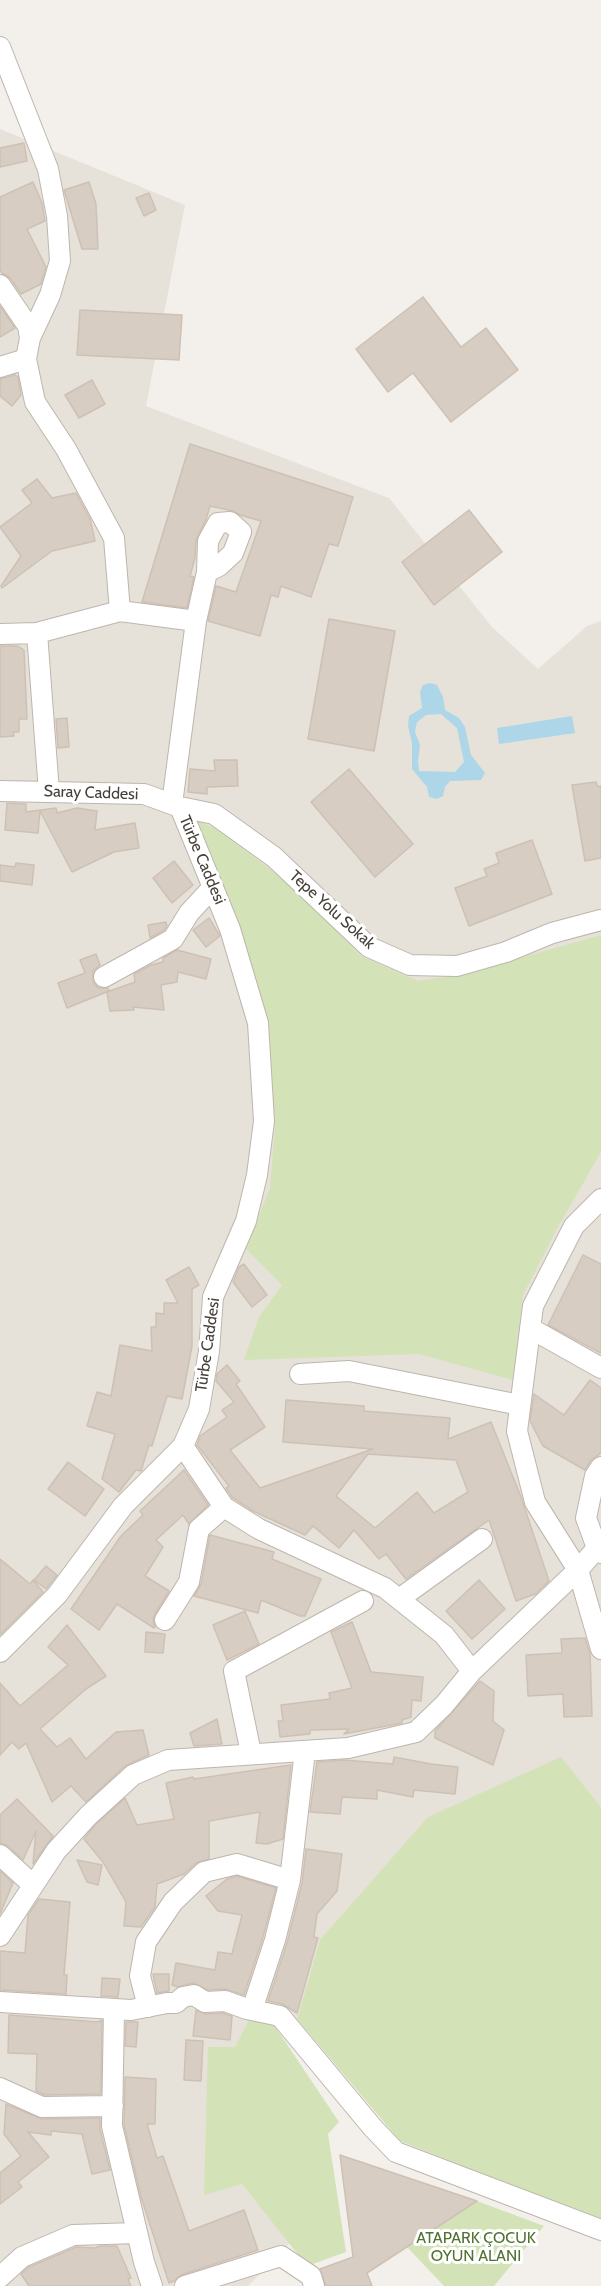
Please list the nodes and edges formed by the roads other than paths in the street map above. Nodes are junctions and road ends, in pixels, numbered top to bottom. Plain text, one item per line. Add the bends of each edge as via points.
1 (0, 47) edge
2 (0, 285) edge
3 (30, 338) junction
4 (26, 359) junction
5 (0, 367) edge
6 (207, 572) dead end
7 (120, 611) junction
8 (196, 621) junction
9 (37, 633) junction
10 (0, 634) edge
11 (0, 791) edge
12 (49, 792) junction
13 (176, 806) junction
14 (213, 887) junction
15 (601, 921) edge
16 (104, 978) dead end
17 (601, 1199) edge
18 (530, 1328) junction
19 (601, 1368) edge
20 (300, 1374) dead end
21 (520, 1405) junction
22 (183, 1446) junction
23 (601, 1467) edge
24 (224, 1507) junction
25 (482, 1539) dead end
26 (599, 1550) edge
27 (578, 1570) junction
28 (399, 1599) junction
29 (363, 1601) dead end
30 (165, 1620) dead end
31 (601, 1649) edge
32 (0, 1652) edge
33 (472, 1671) junction
34 (305, 1751) junction
35 (251, 1753) junction
36 (0, 1855) edge
37 (290, 1880) junction
38 (33, 1885) junction
39 (0, 1936) edge
40 (0, 2002) edge
41 (148, 2007) junction
42 (114, 2009) junction
43 (252, 2010) junction
44 (0, 2088) edge
45 (113, 2106) junction
46 (601, 2230) edge
47 (137, 2233) junction
48 (0, 2277) edge
49 (152, 2286) edge
50 (185, 2286) edge
51 (314, 2286) edge

1 - 3 street via 48,169 57,216 60,261 50,295
2 - 3 street via 28,326
3 - 4 street
4 - 5 street
4 - 7 street via 35,402 66,449 114,538
6 - 8 street
7 - 8 street
7 - 9 street
8 - 13 street
9 - 10 street
9 - 12 street
11 - 12 street, Saray Caddesi
12 - 13 street, Saray Caddesi via 144,794
13 - 14 street, Türbe Caddesi
13 - 15 street, Tepe Yolu Sokak via 214,814 274,857 369,947 410,965 457,966 552,933
14 - 16 street via 172,939
14 - 22 street, Türbe Caddesi via 258,1023 264,1122 258,1175 246,1221 213,1297 200,1409
17 - 18 street via 574,1226 533,1306
18 - 19 street
18 - 21 street
20 - 21 street via 348,1371
21 - 27 street via 517,1431 535,1502
22 - 24 street
22 - 32 street, Türbe Caddesi via 123,1506 57,1594
23 - 26 street via 595,1476 586,1518
24 - 28 street via 259,1529 385,1588
24 - 30 street via 199,1529 189,1582
25 - 28 street
26 - 27 street
27 - 31 street
27 - 33 street
28 - 33 street via 444,1635
29 - 35 street via 234,1671
33 - 34 street via 416,1732 348,1748
34 - 35 street
34 - 37 street
35 - 38 street via 168,1760 133,1775 56,1851
36 - 38 street
37 - 41 street via 237,1864 204,1872 173,1902 146,1942 140,1976
37 - 43 street
38 - 39 street
40 - 42 street
41 - 42 street
41 - 43 street via 176,2003 194,1995 204,2002 225,2001
42 - 45 street
43 - 46 street via 280,2016 396,2152
44 - 45 street via 42,2107
45 - 47 street via 112,2126
47 - 48 street via 73,2235 22,2257
47 - 49 street
50 - 51 street via 281,2256 311,2276

